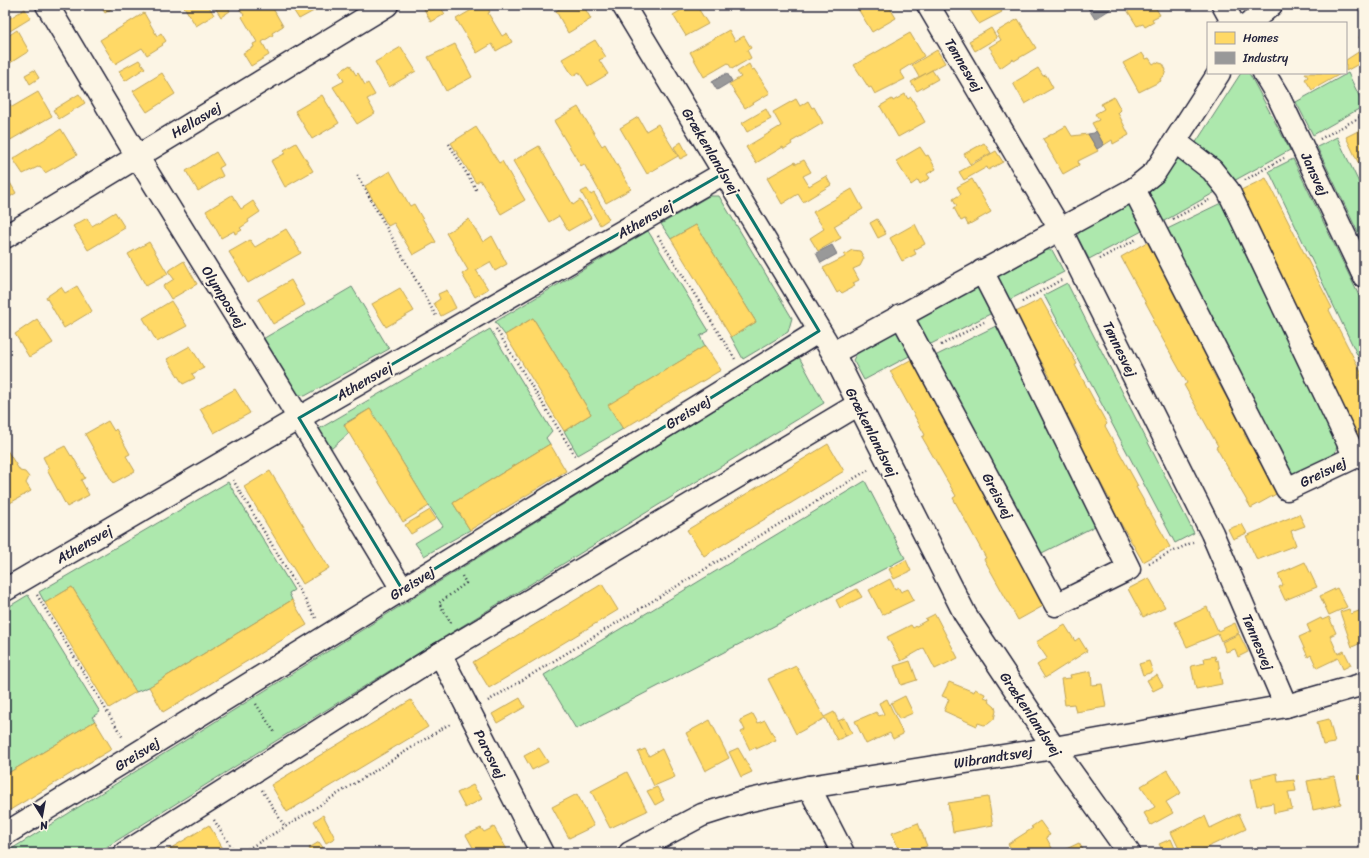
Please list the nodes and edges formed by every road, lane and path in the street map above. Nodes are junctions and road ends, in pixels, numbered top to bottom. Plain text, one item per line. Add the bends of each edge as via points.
1 (47, 5) edge
2 (387, 5) edge
3 (623, 5) edge
4 (928, 5) edge
5 (1223, 5) edge
6 (1271, 5) edge
7 (1232, 22) edge
8 (1251, 22) edge
9 (1217, 74) edge
10 (1265, 74) edge
11 (1176, 142) junction
12 (449, 144) dead end
13 (137, 156) junction
14 (724, 173) junction
15 (357, 175) dead end
16 (1134, 189) junction
17 (477, 191) dead end
18 (647, 218) junction
19 (1060, 229) junction
20 (5, 237) edge
21 (982, 271) junction
22 (1364, 276) edge
23 (486, 311) junction
24 (901, 315) junction
25 (819, 331) junction
26 (446, 334) junction
27 (833, 353) junction
28 (746, 376) junction
29 (858, 404) junction
30 (299, 418) junction
31 (886, 460) junction
32 (222, 463) junction
33 (586, 475) junction
34 (1212, 533) junction
35 (452, 558) junction
36 (1129, 569) junction
37 (26, 578) junction
38 (402, 589) junction
39 (5, 590) edge
40 (327, 636) junction
41 (462, 640) junction
42 (440, 654) junction
43 (1364, 684) edge
44 (245, 686) junction
45 (1286, 706) junction
46 (469, 712) junction
47 (1054, 748) junction
48 (285, 752) junction
49 (133, 756) junction
50 (251, 772) junction
51 (809, 787) junction
52 (204, 802) junction
53 (285, 827) junction
54 (5, 834) edge
55 (125, 853) edge
56 (235, 853) edge
57 (241, 853) edge
58 (542, 853) edge
59 (630, 853) edge
60 (843, 853) edge
61 (1129, 853) edge

1 - 13 street, Olymposvej
2 - 13 street, Hellasvej
3 - 14 street, Grækenlandsvej
4 - 19 street, Tønnesvej
5 - 7 street
6 - 8 street
9 - 11 street
10 - 22 street, Jansvej via 1279,98
11 - 16 street via 1155,172
11 - 16 street, Greisvej via 1212,170 1228,190 1355,457 1287,490
12 - 17 path
13 - 20 street, Hellasvej
13 - 30 street, Olymposvej
14 - 18 street, Athensvej
14 - 25 street, Grækenlandsvej
15 - 26 path
16 - 19 street
18 - 23 street, Athensvej
18 - 28 path
19 - 21 street
19 - 34 street, Tønnesvej
21 - 24 street
21 - 36 street
23 - 26 street, Athensvej
23 - 33 path
24 - 27 street
24 - 36 street, Greisvej via 1056,605
25 - 27 street, Grækenlandsvej
25 - 28 street, Greisvej
26 - 30 street, Athensvej
27 - 29 street, Grækenlandsvej
28 - 33 street, Greisvej
29 - 31 street, Grækenlandsvej
29 - 41 street
30 - 32 street, Athensvej
30 - 38 street, Olymposvej
31 - 46 path
31 - 47 street, Grækenlandsvej via 965,614
32 - 37 street, Athensvej
32 - 40 path
33 - 35 street, Greisvej
34 - 36 path via 1142,566
34 - 45 street, Tønnesvej
35 - 38 street, Greisvej
35 - 41 path via 466,584 439,603
37 - 39 street, Athensvej
37 - 49 path
38 - 40 street, Greisvej
40 - 44 street, Greisvej
41 - 42 street
42 - 46 street, Parosvej
42 - 48 street
43 - 45 street, Wibrandtsvej
44 - 48 path
44 - 49 street, Greisvej
45 - 47 street, Wibrandtsvej
46 - 53 path
46 - 58 street, Parosvej
47 - 51 street, Wibrandtsvej
47 - 61 street, Grækenlandsvej
48 - 50 street
49 - 54 street, Greisvej
50 - 52 street
50 - 53 path
51 - 59 street, Wibrandtsvej via 746,801 702,815
51 - 60 street
52 - 55 street
52 - 56 path
53 - 57 path

